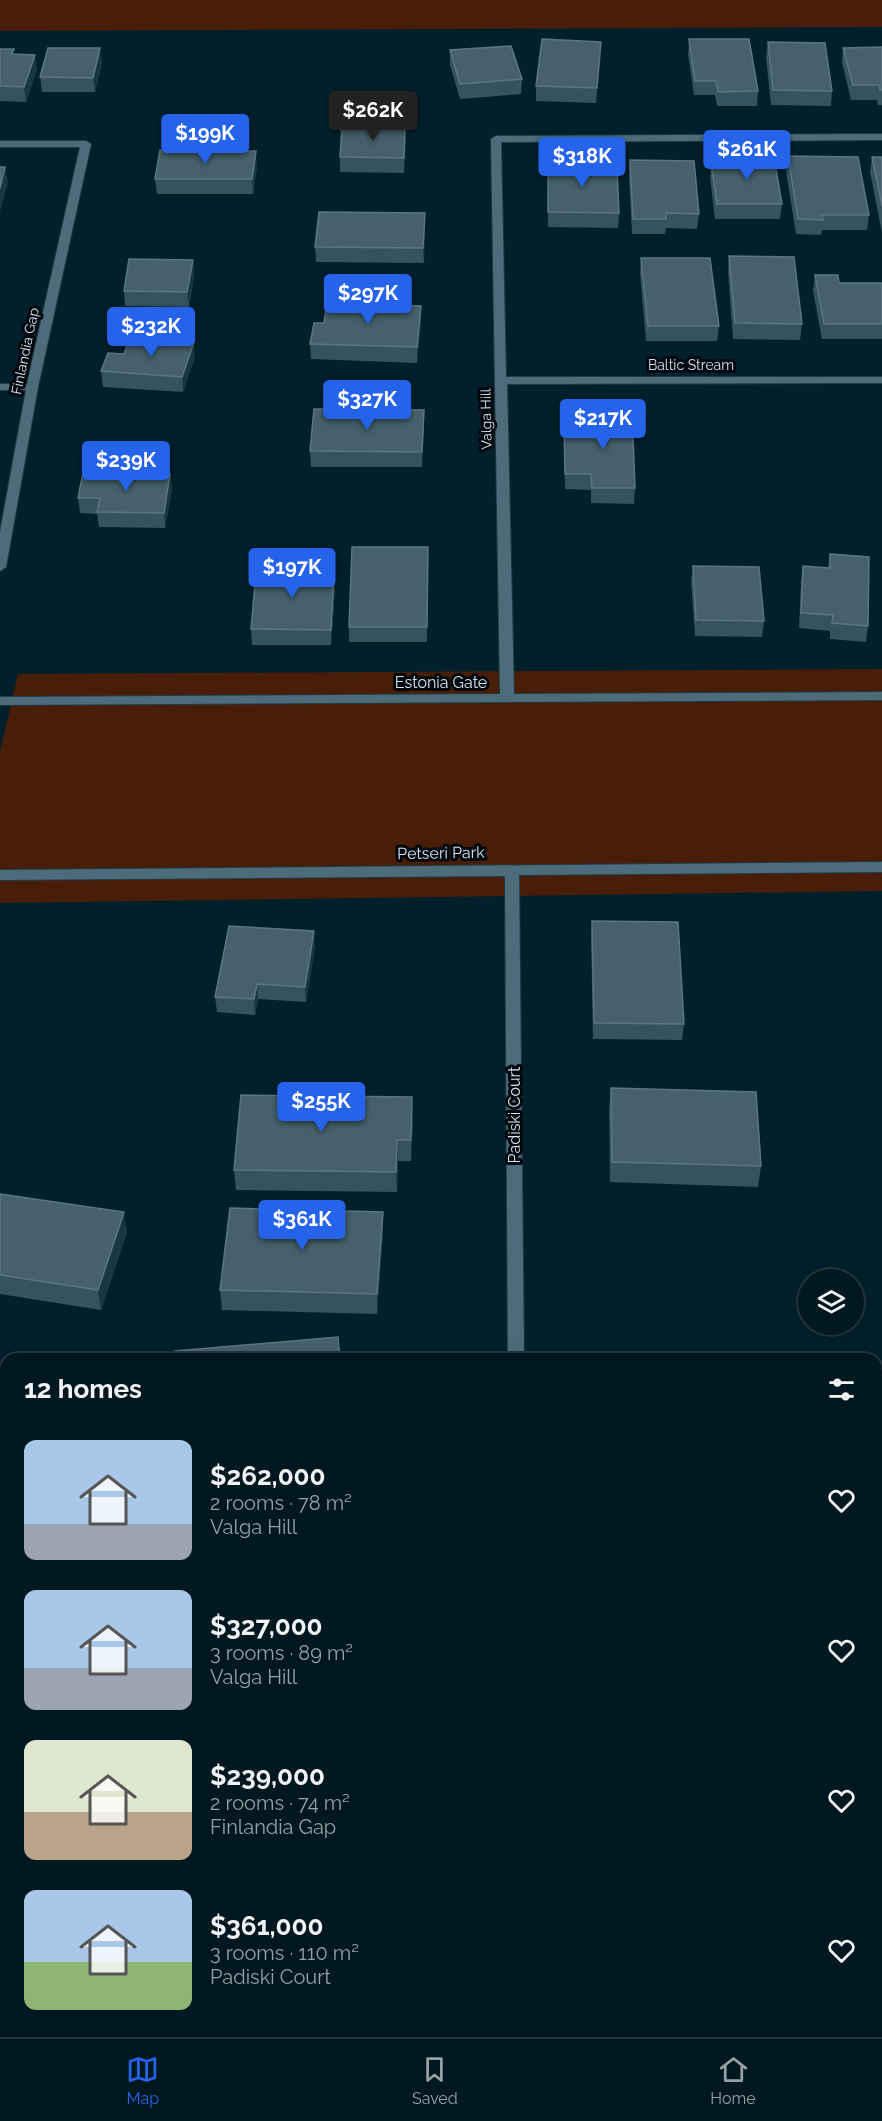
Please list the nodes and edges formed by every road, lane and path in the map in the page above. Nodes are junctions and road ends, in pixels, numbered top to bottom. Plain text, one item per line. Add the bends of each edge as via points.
1 (882, 137) edge
2 (0, 144) edge
3 (882, 380) edge
4 (500, 381) junction
5 (0, 387) edge
6 (32, 387) junction
7 (0, 567) edge
8 (882, 696) edge
9 (507, 698) junction
10 (0, 701) edge
11 (882, 867) edge
12 (512, 870) junction
13 (0, 875) edge
14 (516, 1353) edge

1 - 4 street, Valga Hill via 496,139
2 - 6 street, Finlandia Gap via 86,144
3 - 4 street, Baltic Stream
4 - 9 street, Valga Hill
5 - 6 street
6 - 7 street, Finlandia Gap
8 - 9 street, Estonia Gate
9 - 10 street, Estonia Gate
11 - 12 street, Petseri Park
12 - 13 street, Petseri Park
12 - 14 street, Padiski Court

